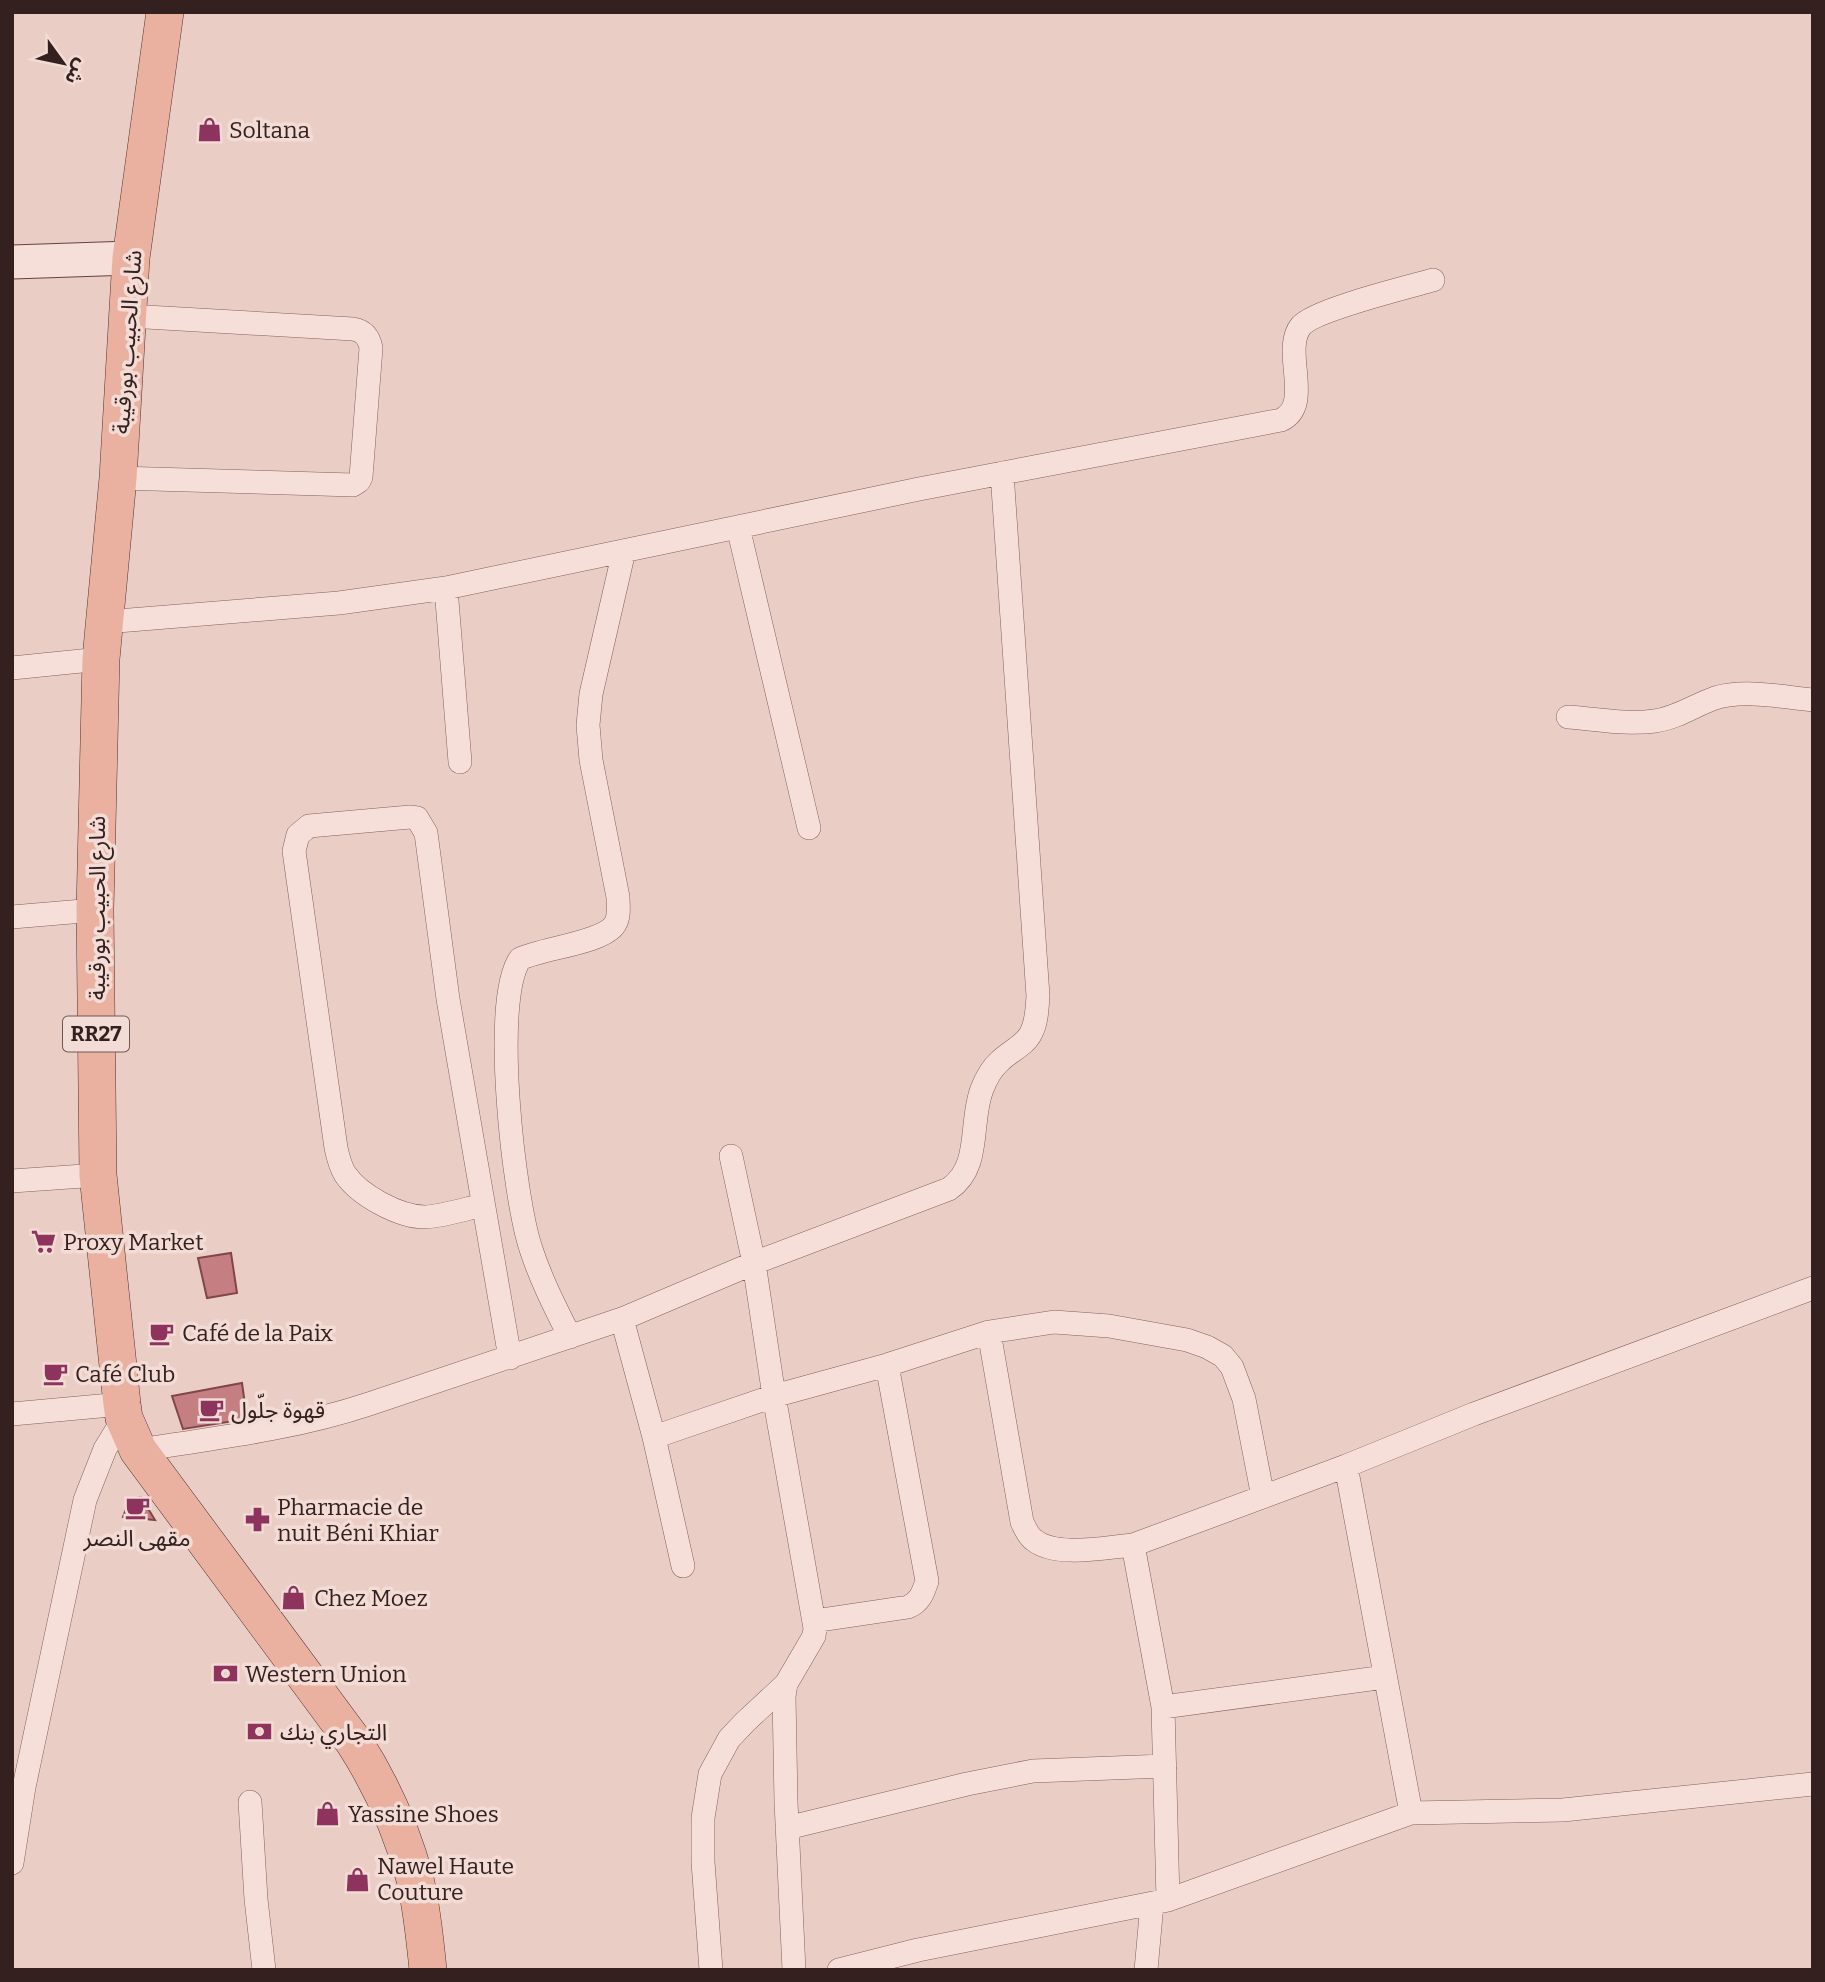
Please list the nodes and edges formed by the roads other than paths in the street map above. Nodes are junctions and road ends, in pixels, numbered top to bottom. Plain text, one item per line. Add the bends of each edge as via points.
1 (164, 12) edge
2 (131, 258) junction
3 (12, 262) edge
4 (1433, 280) dead end
5 (129, 316) junction
6 (1002, 473) junction
7 (118, 478) junction
8 (738, 527) junction
9 (624, 551) junction
10 (446, 588) junction
11 (104, 622) junction
12 (101, 659) junction
13 (12, 668) edge
14 (1813, 700) edge
15 (1568, 717) dead end
16 (460, 762) dead end
17 (809, 828) dead end
18 (95, 910) junction
19 (12, 917) edge
20 (731, 1156) dead end
21 (98, 1175) junction
22 (12, 1181) edge
23 (484, 1205) junction
24 (754, 1263) junction
25 (1813, 1288) edge
26 (622, 1319) junction
27 (989, 1332) junction
28 (570, 1337) junction
29 (510, 1357) junction
30 (887, 1365) junction
31 (774, 1396) junction
32 (12, 1414) edge
33 (128, 1424) junction
34 (654, 1437) junction
35 (1346, 1466) junction
36 (1263, 1497) junction
37 (1133, 1545) junction
38 (683, 1566) dead end
39 (814, 1621) junction
40 (1385, 1677) junction
41 (786, 1684) junction
42 (1163, 1707) junction
43 (1165, 1766) junction
44 (1813, 1784) edge
45 (18, 1788) edge
46 (250, 1802) dead end
47 (1410, 1813) junction
48 (787, 1828) junction
49 (12, 1863) edge
50 (1160, 1902) junction
51 (918, 1960) edge
52 (264, 1970) edge
53 (428, 1970) edge
54 (711, 1970) edge
55 (794, 1970) edge
56 (839, 1970) edge
57 (1146, 1970) edge

1 - 2 main road, شارع الحبيب بورقيبة / RR27
2 - 3 street
2 - 5 main road, شارع الحبيب بورقيبة / RR27
4 - 6 street via 1321,313 1302,324 1295,344 1295,402 1290,414 1280,420
5 - 7 main road, شارع الحبيب بورقيبة / RR27
5 - 7 street via 360,330 370,341 370,361 361,477 352,485
6 - 8 street
6 - 24 street via 1037,976 1033,1028 986,1080 977,1105 969,1165 958,1183
7 - 11 main road, شارع الحبيب بورقيبة / RR27
8 - 9 street
8 - 17 street
9 - 10 street
9 - 28 street via 588,725 618,917 602,934 520,959 508,993 506,1077 522,1212 531,1250
10 - 11 street via 339,603
10 - 16 street
11 - 12 main road, شارع الحبيب بورقيبة / RR27
12 - 13 street
12 - 18 main road, شارع الحبيب بورقيبة / RR27
14 - 15 street via 1726,696 1653,722
18 - 19 street
18 - 21 main road, شارع الحبيب بورقيبة / RR27
20 - 24 street
21 - 22 street
21 - 33 main road, شارع الحبيب بورقيبة / RR27
23 - 23 street via 422,825 410,817 309,826 298,835 293,851 334,1136 345,1174 368,1196 416,1216
23 - 29 street
24 - 26 street
24 - 31 street
25 - 35 street
26 - 28 street
26 - 34 street
27 - 30 street
27 - 36 street via 1054,1322 1110,1326 1187,1340 1223,1356 1244,1399
27 - 37 street via 1027,1532 1041,1544 1061,1549
28 - 29 street
29 - 33 street via 335,1416 274,1430
30 - 31 street
30 - 39 street via 927,1581 914,1605
31 - 34 street
31 - 39 street
32 - 33 street
33 - 45 street via 105,1448 85,1500
33 - 53 main road via 354,1742 384,1793 414,1878
34 - 38 street
35 - 36 street
35 - 40 street
36 - 37 street
37 - 42 street
39 - 41 street via 814,1636
40 - 42 street
40 - 47 street
41 - 48 street
41 - 54 street via 729,1739 710,1774 703,1862
42 - 43 street
43 - 48 street via 1033,1771
43 - 50 street
44 - 47 street via 1563,1810
45 - 49 street
46 - 52 street
47 - 50 street
48 - 55 street
50 - 51 street
50 - 57 street
51 - 56 street

